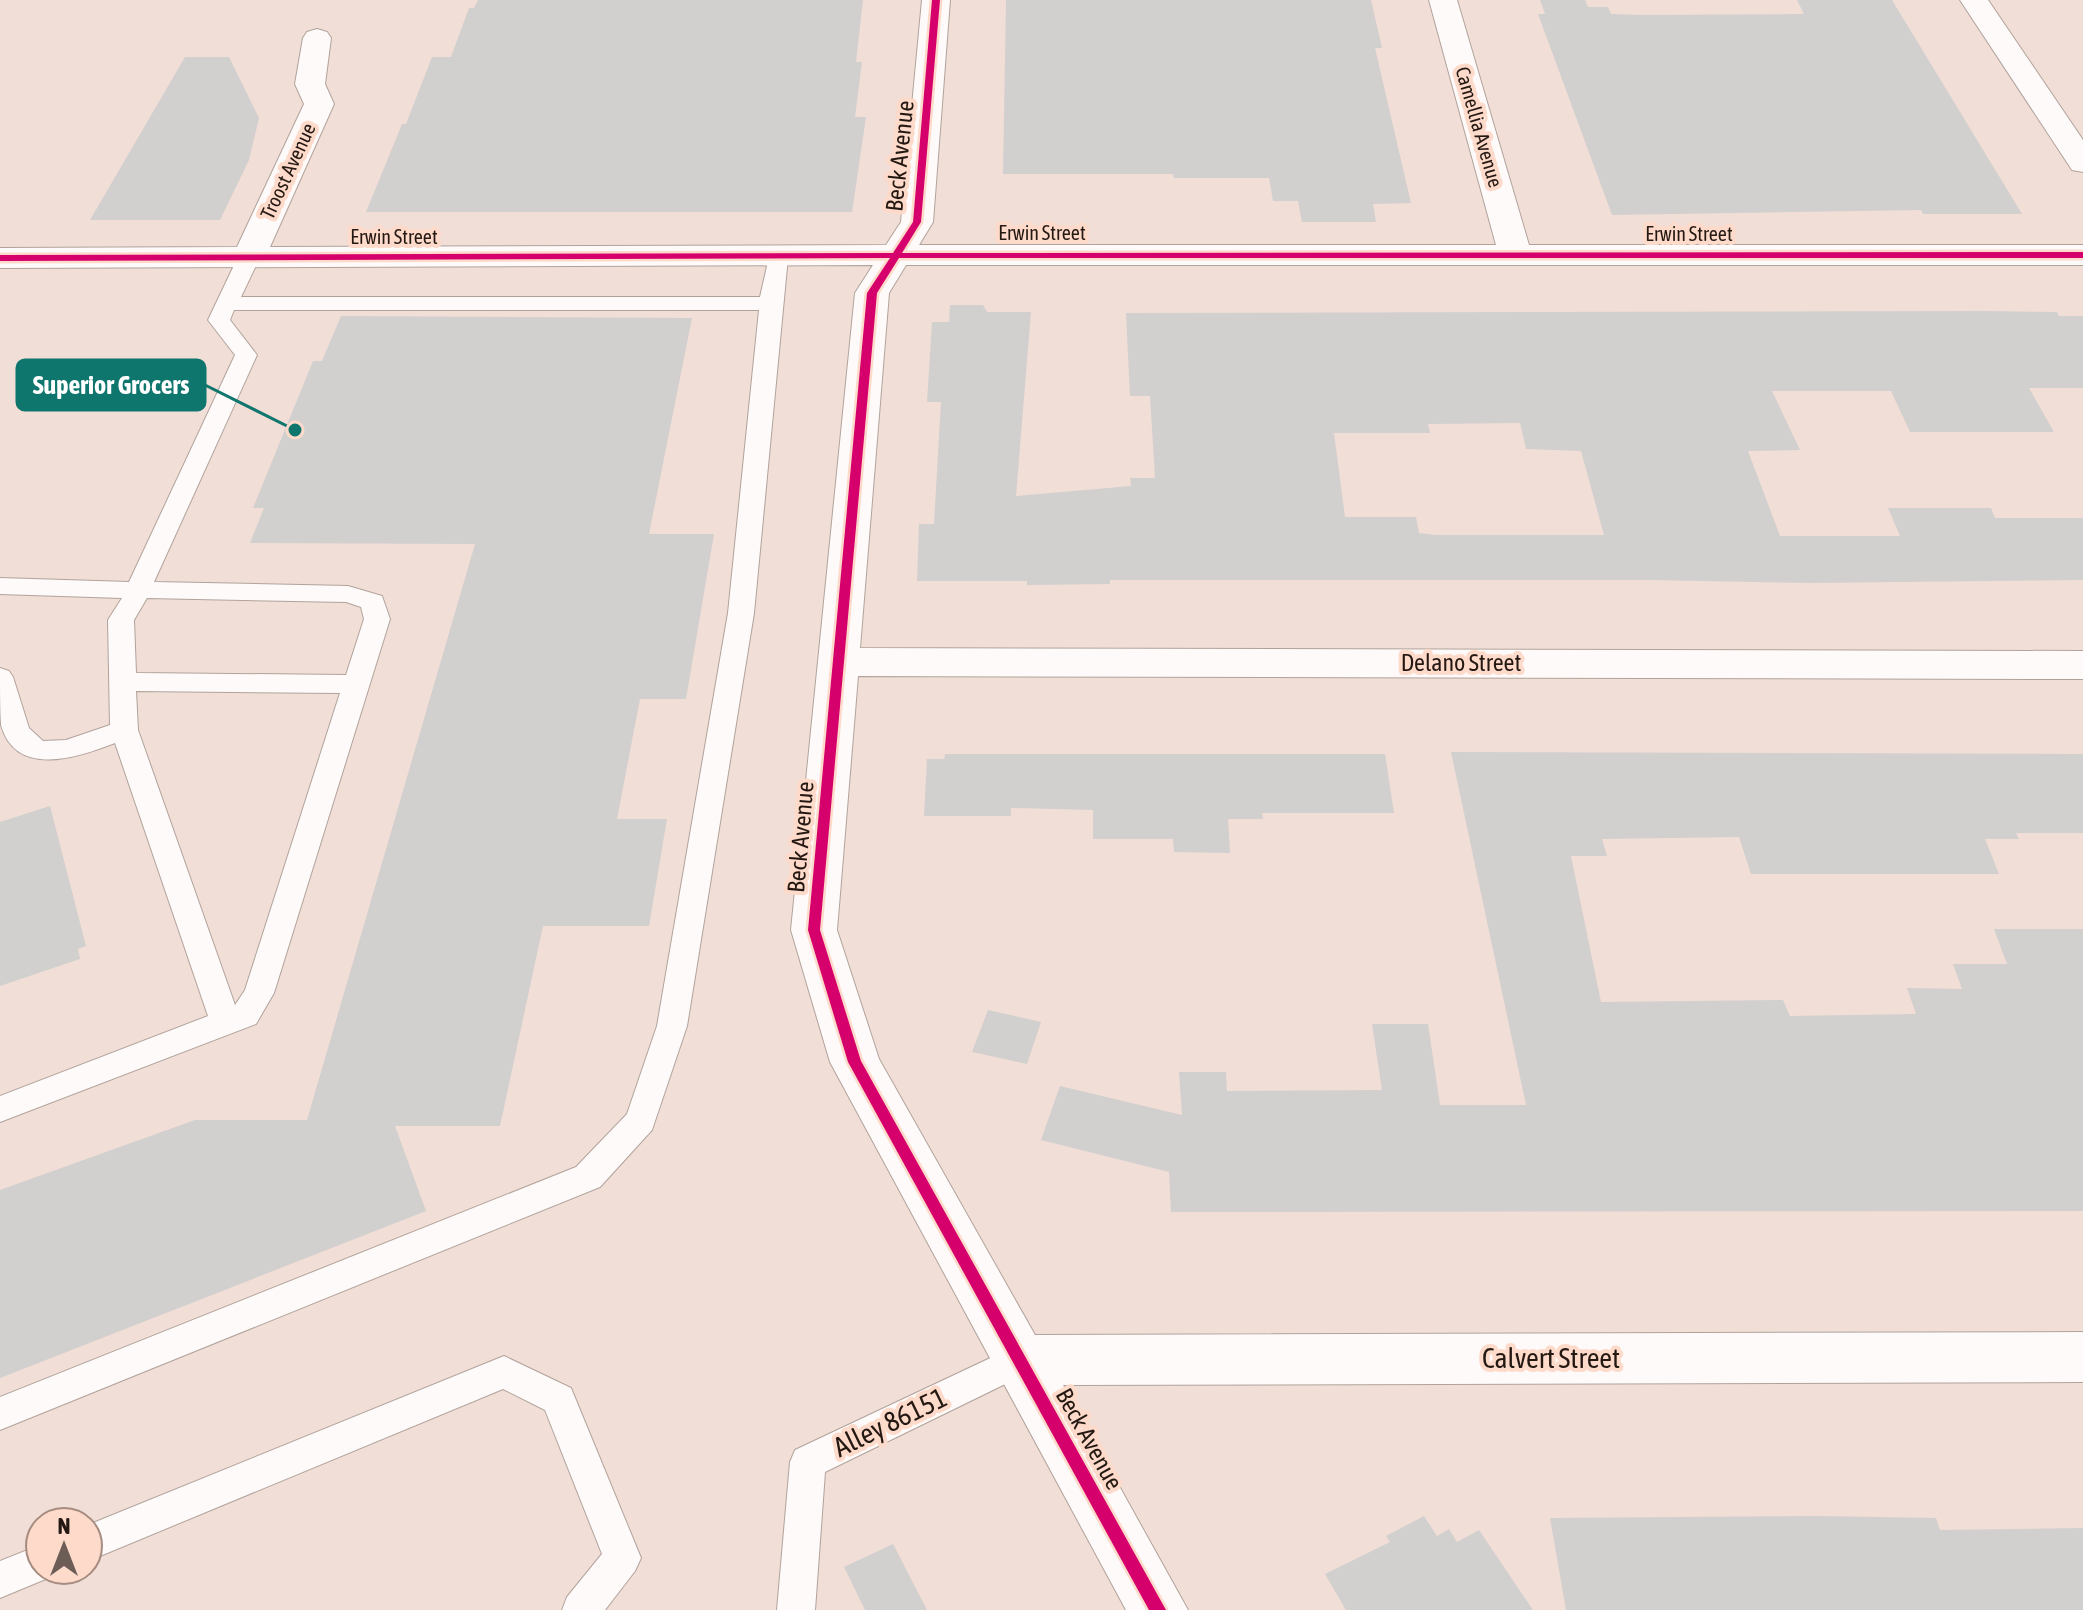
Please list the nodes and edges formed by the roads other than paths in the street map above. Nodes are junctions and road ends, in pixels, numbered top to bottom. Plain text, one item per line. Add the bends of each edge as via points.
1 (936, 0) edge
2 (1443, 0) edge
3 (1974, 0) edge
4 (317, 38) dead end
5 (2083, 163) edge
6 (895, 254) junction
7 (1515, 254) junction
8 (2083, 255) edge
9 (249, 257) junction
10 (777, 257) junction
11 (0, 258) edge
12 (770, 303) junction
13 (224, 304) junction
14 (0, 586) edge
15 (139, 590) junction
16 (840, 662) junction
17 (2083, 665) edge
18 (0, 677) edge
19 (122, 682) junction
20 (356, 684) junction
21 (124, 730) junction
22 (226, 1023) junction
23 (0, 1109) edge
24 (2083, 1357) edge
25 (1020, 1360) junction
26 (0, 1414) edge
27 (104, 1536) edge
28 (24, 1570) edge
29 (0, 1580) edge
30 (581, 1610) edge
31 (796, 1610) edge
32 (1158, 1610) edge

1 - 6 street, Beck Avenue via 917,222
2 - 7 street, Camellia Avenue
3 - 5 street
4 - 9 street, Troost Avenue via 310,84 319,104
6 - 7 street, Erwin Street
6 - 10 street, Erwin Street
6 - 16 street, Beck Avenue via 872,293
7 - 8 street, Erwin Street
9 - 10 street, Erwin Street
9 - 11 street, Erwin Street
9 - 13 lane
10 - 12 lane
12 - 13 lane
12 - 26 lane via 741,613 672,1026 641,1121 588,1177
13 - 15 lane via 219,320 246,355
14 - 15 lane
15 - 19 lane via 121,620
15 - 20 lane via 348,594 373,602 377,619
16 - 17 street, Delano Street
16 - 25 street, Beck Avenue via 814,930 855,1062
18 - 21 lane via 18,733 30,749 49,753
19 - 20 lane
19 - 21 lane
20 - 22 lane via 259,993 245,1015
21 - 22 lane
22 - 23 lane
24 - 25 street, Calvert Street
25 - 31 lane, Alley 86151 via 808,1462
25 - 32 street, Beck Avenue
27 - 30 lane via 504,1372 558,1399 622,1558
28 - 29 lane

